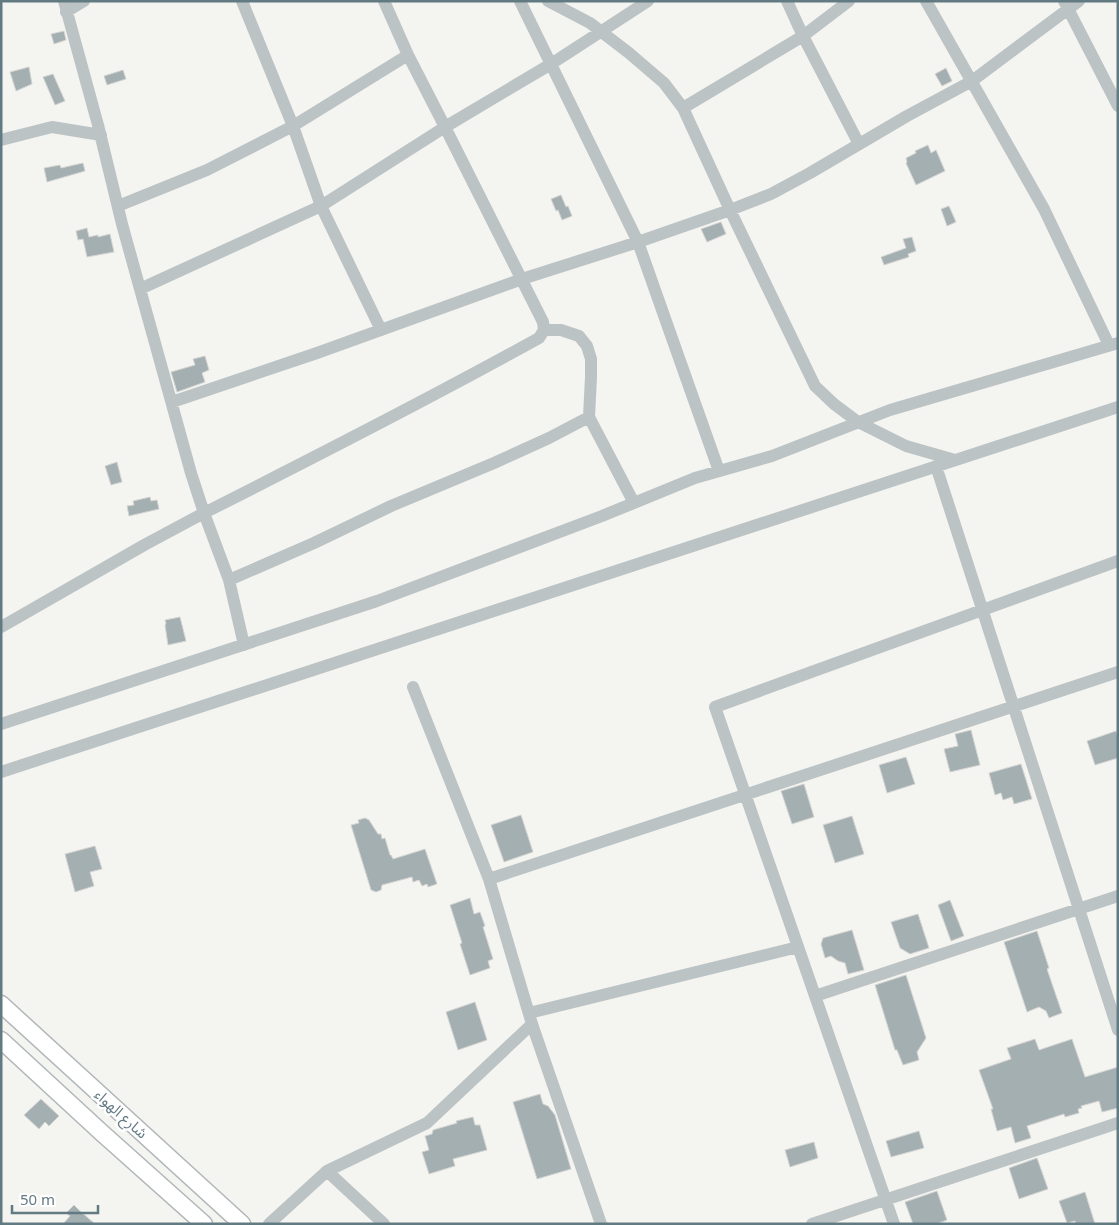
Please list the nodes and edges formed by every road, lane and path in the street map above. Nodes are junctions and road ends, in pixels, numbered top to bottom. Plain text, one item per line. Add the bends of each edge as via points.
1 (84, 1) edge
2 (242, 1) edge
3 (384, 1) edge
4 (520, 1) edge
5 (548, 1) edge
6 (648, 1) edge
7 (787, 1) edge
8 (849, 1) edge
9 (926, 1) edge
10 (1079, 1) edge
11 (1066, 5) edge
12 (65, 6) edge
13 (602, 32) junction
14 (803, 36) junction
15 (408, 55) junction
16 (551, 64) junction
17 (972, 82) junction
18 (1114, 88) edge
19 (1118, 106) edge
20 (683, 108) junction
21 (293, 126) junction
22 (445, 127) junction
23 (100, 135) junction
24 (1, 140) edge
25 (858, 144) junction
26 (118, 206) junction
27 (321, 206) junction
28 (730, 210) junction
29 (638, 242) junction
30 (522, 278) junction
31 (140, 289) junction
32 (381, 330) junction
33 (544, 330) junction
34 (1113, 344) edge
35 (172, 402) junction
36 (1118, 406) edge
37 (588, 417) junction
38 (858, 422) junction
39 (955, 460) junction
40 (936, 466) junction
41 (719, 471) junction
42 (634, 503) junction
43 (204, 513) junction
44 (1118, 561) edge
45 (229, 580) junction
46 (982, 610) junction
47 (1, 627) edge
48 (244, 645) junction
49 (1118, 672) edge
50 (413, 687) dead end
51 (1013, 706) junction
52 (1, 724) edge
53 (1, 772) edge
54 (745, 795) junction
55 (489, 879) junction
56 (1118, 896) edge
57 (1079, 909) junction
58 (798, 947) junction
59 (815, 996) junction
60 (1, 1004) edge
61 (531, 1018) junction
62 (1118, 1030) edge
63 (1, 1040) edge
64 (1118, 1123) edge
65 (327, 1171) junction
66 (886, 1200) junction
67 (204, 1224) edge
68 (242, 1224) edge
69 (269, 1224) edge
70 (384, 1224) edge
71 (601, 1224) edge
72 (812, 1224) edge
73 (894, 1224) edge

1 - 12 street
2 - 21 street
3 - 15 street
4 - 16 street
5 - 13 street
6 - 13 street
7 - 14 street
8 - 14 street
9 - 17 street
10 - 11 street
11 - 17 street
11 - 18 street
12 - 23 street
13 - 16 street
13 - 20 street via 664,83
14 - 20 street
14 - 25 street
15 - 21 street
15 - 22 street
16 - 22 street
16 - 29 street
17 - 25 street
17 - 34 street via 1044,209
18 - 19 street
20 - 28 street
21 - 26 street via 207,170
21 - 27 street
22 - 27 street
22 - 30 street
23 - 24 street via 52,127
23 - 26 street
25 - 28 street via 778,190
26 - 31 street
27 - 31 street
27 - 32 street
28 - 29 street
28 - 38 street via 815,386
29 - 30 street
29 - 41 street
30 - 32 street
30 - 33 street
31 - 35 street
32 - 35 street
33 - 37 street via 561,330 579,336 587,346 591,377
33 - 43 street via 539,338 464,379
34 - 38 street
35 - 43 street
36 - 39 street
37 - 42 street
37 - 45 street via 549,438
38 - 39 street via 906,446
38 - 41 street via 772,456
39 - 40 street
40 - 46 street
40 - 53 street
41 - 42 street
42 - 48 street via 377,601
43 - 45 street
43 - 47 street
44 - 46 street
45 - 48 street
46 - 51 street
46 - 54 street via 715,707
48 - 52 street
49 - 51 street
50 - 55 street
51 - 54 street
51 - 57 street
54 - 55 street
54 - 58 street
55 - 61 street
56 - 57 street
57 - 59 street
57 - 62 street
58 - 59 street
58 - 61 street
59 - 66 street
60 - 68 main road, شارع الهواء
61 - 65 street via 427,1123
61 - 71 street
63 - 67 main road, شارع الهواء
64 - 66 street
65 - 69 street
65 - 70 street
66 - 72 street
66 - 73 street

